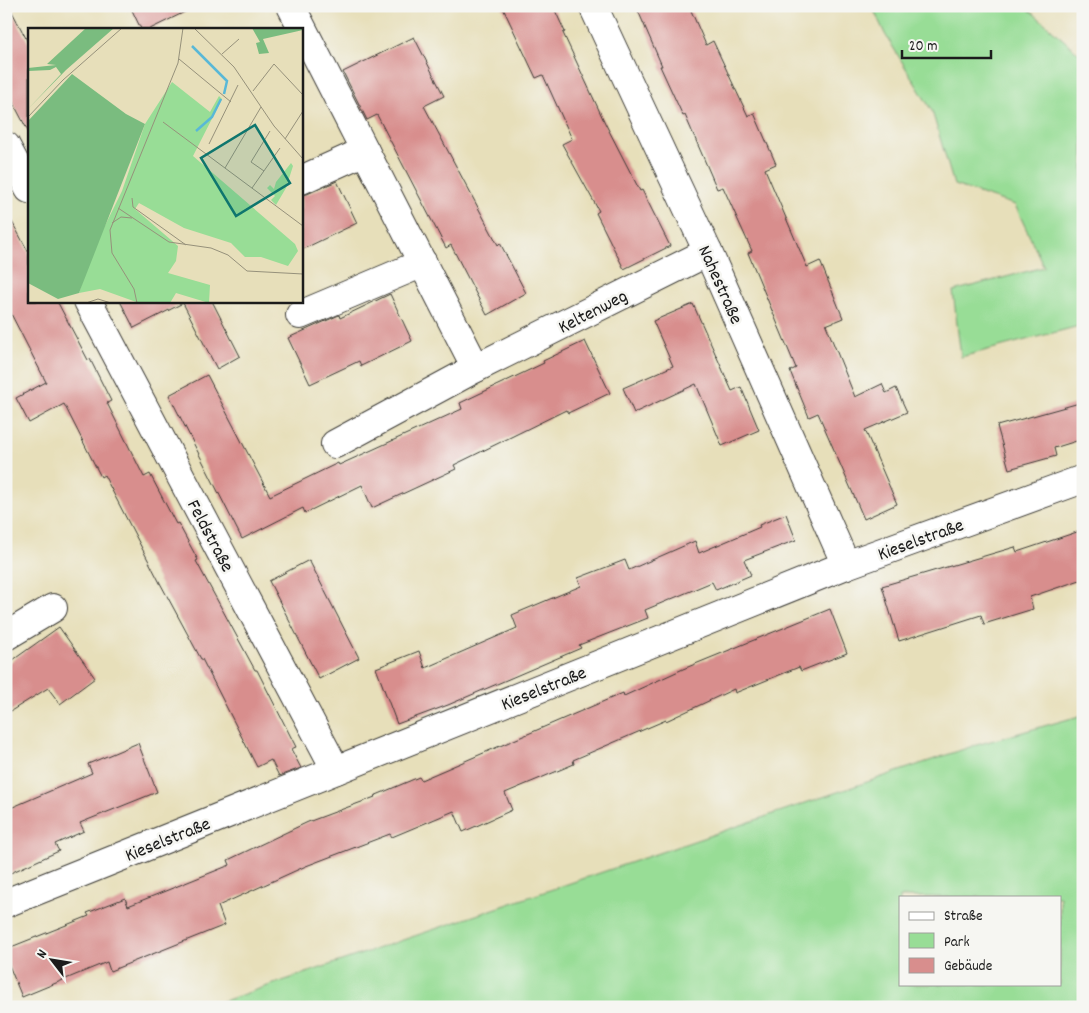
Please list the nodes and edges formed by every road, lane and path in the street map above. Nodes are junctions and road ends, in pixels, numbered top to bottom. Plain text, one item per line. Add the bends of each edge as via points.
1 (593, 6) edge
2 (302, 29) edge
3 (6, 146) edge
4 (365, 151) junction
5 (302, 180) edge
6 (28, 186) edge
7 (708, 252) junction
8 (423, 263) junction
9 (89, 302) edge
10 (300, 315) dead end
11 (476, 368) junction
12 (335, 444) dead end
13 (1083, 479) edge
14 (846, 565) junction
15 (54, 608) dead end
16 (6, 636) edge
17 (336, 770) junction
18 (6, 903) edge

1 - 7 street, Nahestraße
2 - 4 street
3 - 6 street
4 - 5 street
4 - 8 street
7 - 11 street, Keltenweg
7 - 14 street, Nahestraße
8 - 10 street
8 - 11 street
9 - 17 street, Feldstraße
11 - 12 street, Keltenweg
13 - 14 street, Kieselstraße
14 - 17 street, Kieselstraße
15 - 16 street
17 - 18 street, Kieselstraße

